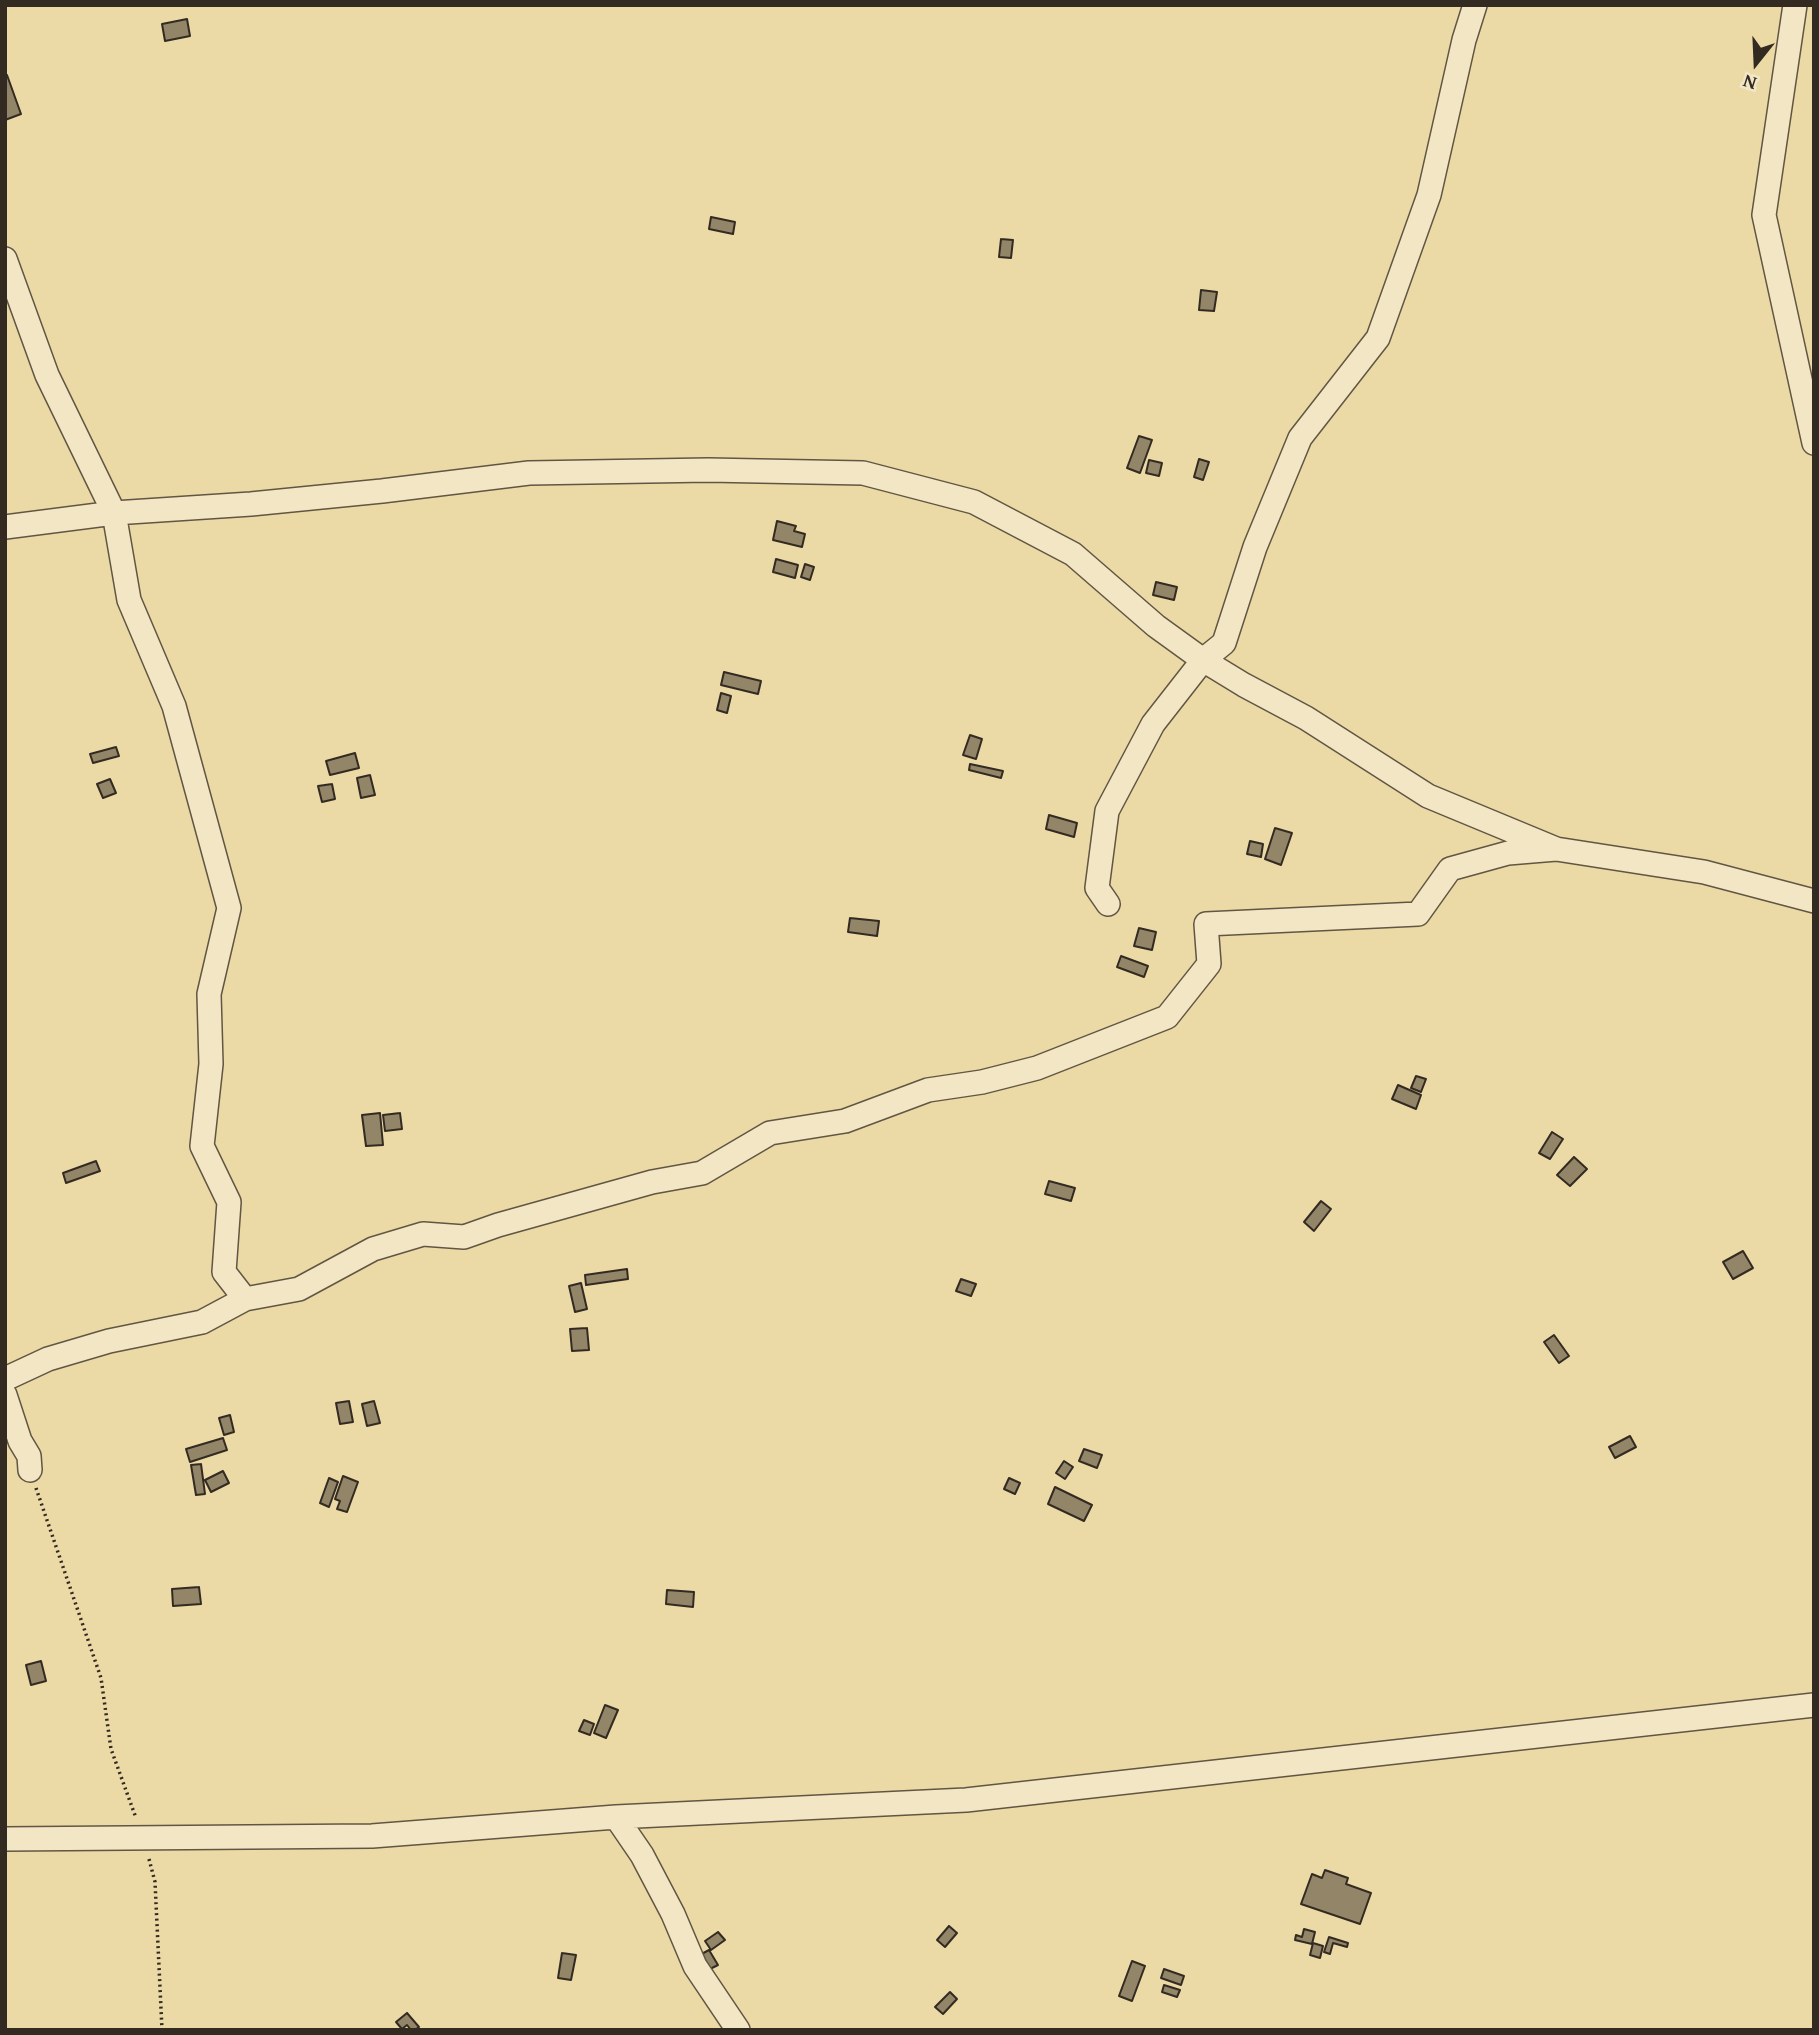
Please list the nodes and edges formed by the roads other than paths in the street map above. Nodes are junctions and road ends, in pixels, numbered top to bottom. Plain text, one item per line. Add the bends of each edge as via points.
1 (1475, 5) edge
2 (1795, 5) edge
3 (5, 259) edge
4 (1814, 443) edge
5 (114, 513) junction
6 (5, 527) edge
7 (1203, 660) junction
8 (1556, 849) junction
9 (1814, 901) edge
10 (1108, 904) dead end
11 (245, 1300) junction
12 (5, 1379) edge
13 (5, 1395) edge
14 (30, 1469) road end
15 (1814, 1705) edge
16 (615, 1816) junction
17 (5, 1839) edge
18 (738, 2030) edge

1 - 7 street via 1429,195 1378,338 1300,438 1255,547 1224,643
2 - 4 street via 1764,215
3 - 5 street via 47,375
5 - 6 street
5 - 7 street via 251,504 529,473 863,473 974,502 1073,554
5 - 11 street via 129,600 174,706 229,908 209,994 211,1064 202,1146 229,1202 224,1272
7 - 8 street via 1306,718 1428,796
7 - 10 street via 1153,724 1107,811 1097,888
8 - 9 street via 1704,872
8 - 11 street via 1508,853 1450,869 1418,914 1206,924 1209,964 1167,1017 1037,1068 928,1090 845,1121 770,1133 702,1173 652,1182 464,1237 423,1234 373,1249 299,1289
11 - 12 street via 202,1322 109,1341 48,1359
13 - 14 street
15 - 16 street via 966,1800
16 - 17 street via 373,1836
16 - 18 street via 642,1855 695,1966

